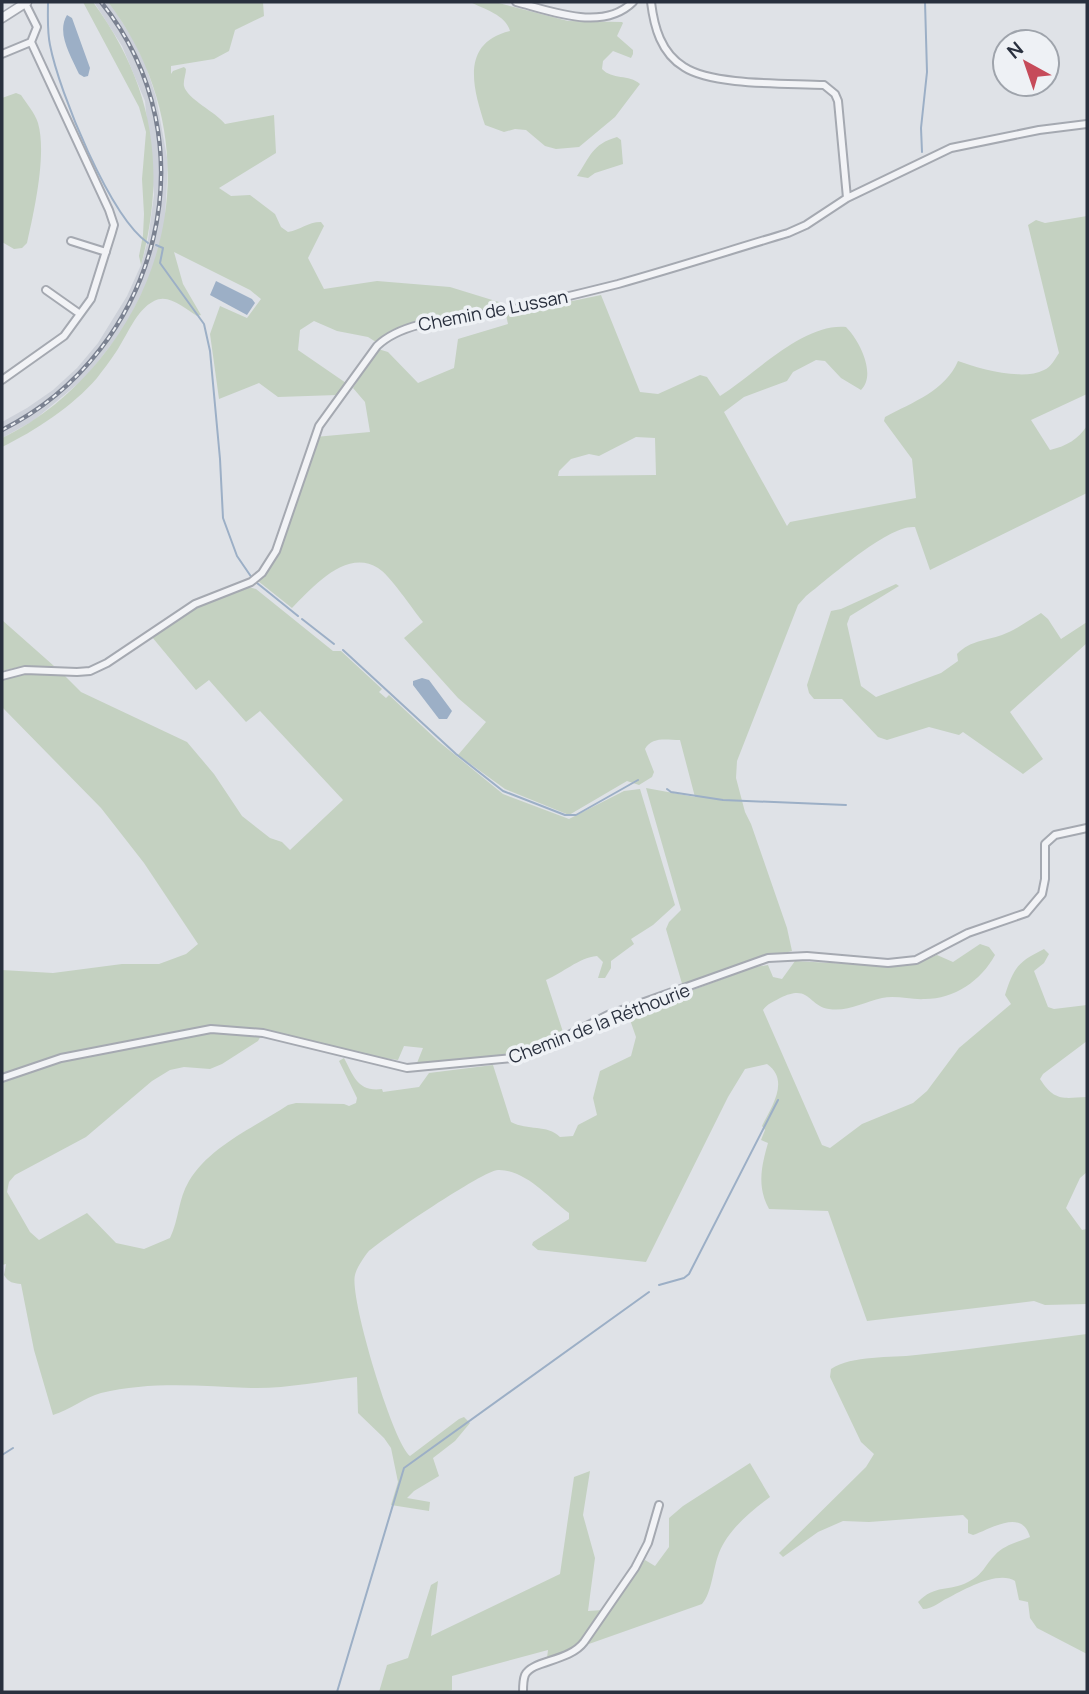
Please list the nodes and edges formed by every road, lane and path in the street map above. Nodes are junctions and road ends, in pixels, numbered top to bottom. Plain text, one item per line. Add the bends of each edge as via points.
1 (26, 2) edge
2 (516, 2) edge
3 (633, 2) edge
4 (651, 2) edge
5 (2, 18) edge
6 (31, 42) junction
7 (2, 54) edge
8 (1087, 124) edge
9 (847, 198) junction
10 (71, 241) dead end
11 (106, 253) junction
12 (46, 290) dead end
13 (80, 314) junction
14 (2, 380) edge
15 (2, 677) edge
16 (1087, 828) edge
17 (2, 1078) edge
18 (659, 1505) dead end
19 (523, 1692) edge

1 - 5 street
1 - 6 street via 37,27
2 - 3 street via 600,17 614,15
4 - 9 street via 661,41 674,59 692,72 831,89 838,101
6 - 7 street
6 - 11 street via 113,219
8 - 9 street, Chemin de Lussan via 951,148
9 - 15 street, Chemin de Lussan via 806,225 762,241 618,284 508,310 425,323 386,337 319,426 276,551 262,573 251,582 195,604 90,671 24,670
10 - 11 street
11 - 13 street via 91,299
12 - 13 street
13 - 14 street via 64,336
16 - 17 street, Chemin de la Réthourie via 1055,835 1045,844 1042,894 1026,913 968,933 916,960 768,958 608,1015 513,1058 407,1068 263,1033 211,1029 61,1058
18 - 19 street via 635,1568 578,1650 531,1667

